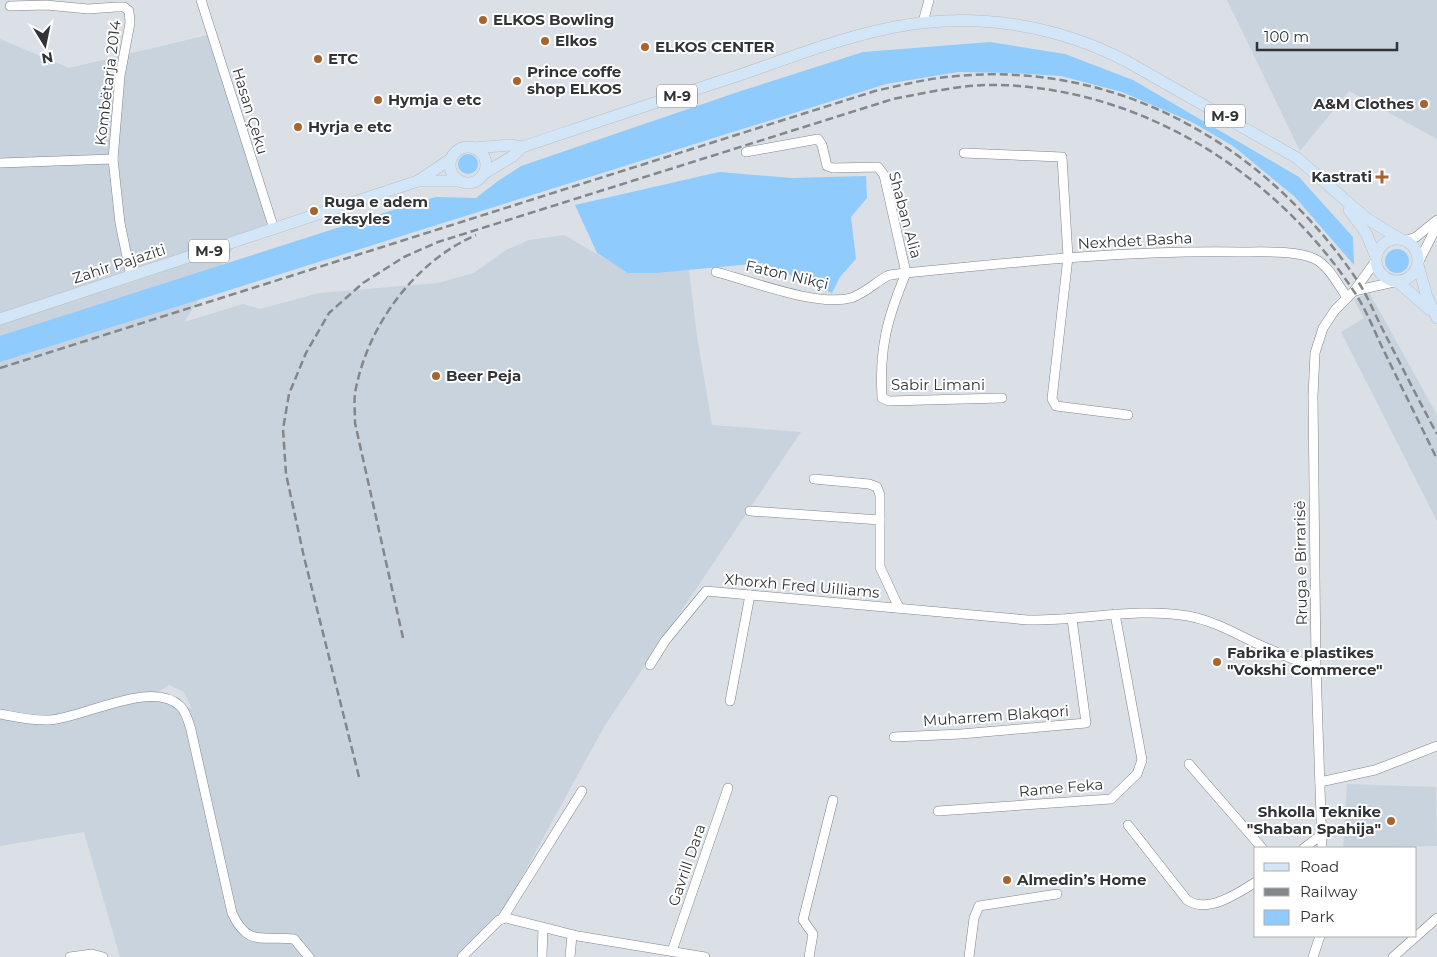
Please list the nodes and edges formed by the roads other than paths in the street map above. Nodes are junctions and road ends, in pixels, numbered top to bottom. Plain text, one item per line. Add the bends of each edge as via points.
1 (201, 0) edge
2 (929, 0) edge
3 (10, 6) dead end
4 (923, 22) junction
5 (522, 147) junction
6 (474, 148) junction
7 (746, 152) dead end
8 (964, 153) dead end
9 (452, 158) junction
10 (113, 159) junction
11 (0, 163) edge
12 (483, 174) junction
13 (460, 181) junction
14 (418, 182) junction
15 (1335, 193) junction
16 (1437, 220) edge
17 (1437, 226) edge
18 (274, 229) junction
19 (1403, 240) junction
20 (1433, 242) edge
21 (1068, 257) junction
22 (1375, 259) junction
23 (1418, 264) junction
24 (716, 272) dead end
25 (906, 273) junction
26 (132, 276) junction
27 (1396, 282) junction
28 (1350, 294) junction
29 (1435, 316) edge
30 (0, 319) edge
31 (1002, 398) dead end
32 (1128, 415) dead end
33 (814, 479) dead end
34 (750, 511) dead end
35 (880, 520) junction
36 (750, 594) junction
37 (899, 608) junction
38 (1115, 614) junction
39 (1072, 619) junction
40 (650, 665) dead end
41 (1316, 667) junction
42 (730, 701) dead end
43 (0, 714) edge
44 (894, 737) dead end
45 (1437, 746) edge
46 (1189, 764) dead end
47 (1320, 782) junction
48 (728, 788) dead end
49 (582, 791) dead end
50 (834, 800) dead end
51 (938, 811) dead end
52 (1128, 826) dead end
53 (1322, 835) junction
54 (1261, 847) edge
55 (1305, 847) edge
56 (1322, 847) edge
57 (1254, 883) edge
58 (1057, 894) dead end
59 (1437, 918) edge
60 (502, 919) junction
61 (543, 928) junction
62 (572, 935) junction
63 (1417, 936) edge
64 (1320, 937) edge
65 (1416, 937) edge
66 (672, 951) junction
67 (70, 957) edge
68 (103, 957) edge
69 (309, 957) edge
70 (462, 957) edge
71 (542, 957) edge
72 (570, 957) edge
73 (705, 957) edge
74 (809, 957) edge
75 (969, 957) edge
76 (1313, 957) edge
77 (1393, 957) edge

1 - 18 street, Hasan Çeku
2 - 4 street
3 - 10 street, Kombëtarja 2014 via 124,7 129,10
4 - 5 main road, M-9 via 862,35
4 - 15 main road, M-9 via 988,21 1017,25 1052,31 1106,51 1287,151
5 - 6 main road, M-9
5 - 12 main road, M-9
6 - 9 main road, M-9 via 461,148
6 - 12 main road via 485,159
7 - 25 street, Shaban Alia via 818,139 826,166 878,167 884,175
8 - 21 street via 1062,157
9 - 13 main road via 451,169
9 - 14 main road, Zahir Pajaziti / M-9
10 - 11 street, Kombëtarja 2014
10 - 26 street, Kombëtarja 2014 via 120,223
12 - 13 main road, M-9 via 476,181
13 - 14 main road, Zahir Pajaziti / M-9
14 - 18 main road, Zahir Pajaziti / M-9
15 - 19 main road, M-9 via 1366,218
15 - 22 main road, M-9 via 1361,226
16 - 19 street via 1416,237
17 - 20 street
18 - 26 main road, Zahir Pajaziti / M-9
19 - 22 main road via 1384,243
19 - 23 main road, M-9 via 1414,247
20 - 23 street
21 - 25 street, Nexhdet Basha
21 - 28 street, Nexhdet Basha via 1208,251 1307,256 1318,260
21 - 32 street via 1052,399 1056,406
22 - 27 main road, M-9 via 1380,273
22 - 28 street, Rruga e Birrarisë
23 - 27 main road via 1410,277
23 - 29 main road, M-9
24 - 25 street, Faton Nikçi via 785,292 829,300 850,298 888,275
25 - 31 street, Sabir Limani via 883,340 882,398 889,401
26 - 30 main road, Zahir Pajaziti / M-9
27 - 28 street
27 - 29 main road, M-9
28 - 41 street, Rruga e Birrarisë via 1324,328 1315,353
33 - 35 street, Xhorxh Fred Uilliams via 877,487
34 - 35 street
35 - 37 street, Xhorxh Fred Uilliams via 880,567
36 - 37 street, Xhorxh Fred Uilliams
36 - 40 street, Xhorxh Fred Uilliams via 706,591 665,641
36 - 42 street
37 - 39 street, Xhorxh Fred Uilliams via 1028,620
38 - 39 street, Xhorxh Fred Uilliams
38 - 41 street, Xhorxh Fred Uilliams via 1168,614 1213,622 1287,658
38 - 51 street, Rame Feka via 1142,760 1137,774 1110,798
39 - 44 street, Muharrem Blakqori via 1086,723
41 - 47 street, Rruga e Birrarisë
43 - 69 street via 51,720 153,696 170,699 182,706 191,730 232,913 239,928 252,937 294,939
45 - 47 street via 1375,770
46 - 54 street
47 - 53 street, Rruga e Birrarisë
48 - 66 street, Gavrill Dara
49 - 60 street
50 - 74 street via 803,920 813,934
52 - 57 street via 1195,906 1220,901
53 - 55 street
53 - 56 street, Rruga e Birrarisë
58 - 75 street via 978,906
59 - 63 street
60 - 61 street
60 - 70 street
61 - 62 street
61 - 71 street
62 - 66 street
62 - 72 street
64 - 76 street
65 - 77 street
66 - 73 street
67 - 68 street via 92,954

